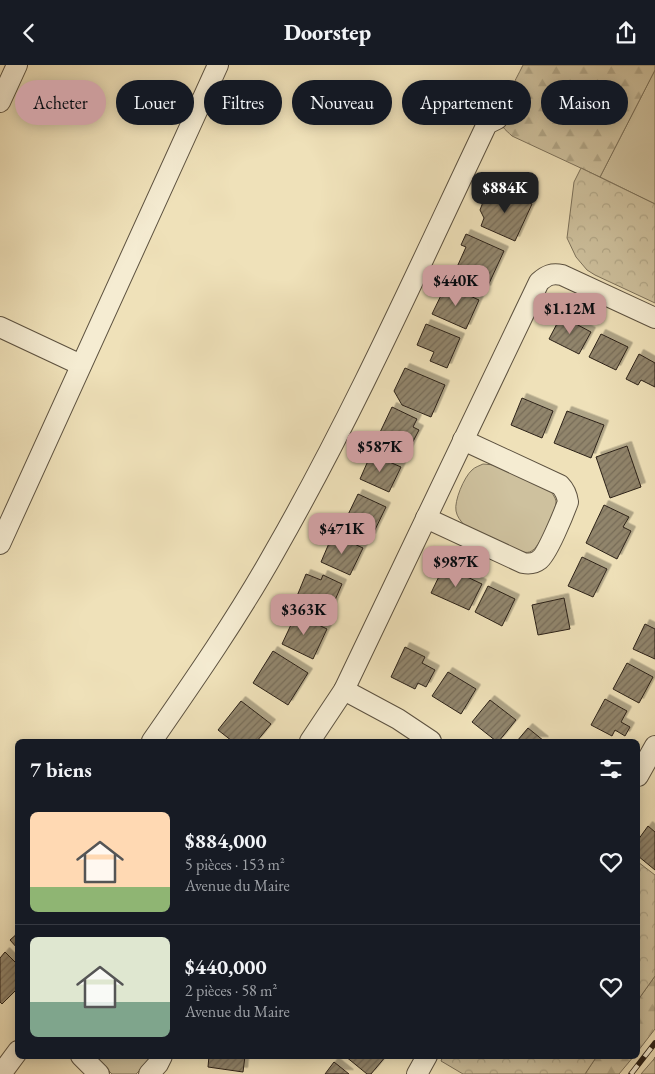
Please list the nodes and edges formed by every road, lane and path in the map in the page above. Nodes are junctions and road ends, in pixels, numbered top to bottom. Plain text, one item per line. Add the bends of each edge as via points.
1 (17, 65) edge
2 (218, 65) edge
3 (0, 102) edge
4 (487, 125) edge
5 (655, 318) edge
6 (0, 327) edge
7 (81, 365) junction
8 (463, 440) junction
9 (426, 518) junction
10 (0, 544) edge
11 (344, 690) junction
12 (153, 739) edge
13 (311, 739) edge
14 (428, 739) edge
15 (655, 746) edge
16 (640, 772) edge
17 (15, 1055) edge
18 (84, 1059) edge
19 (160, 1059) edge
20 (425, 1059) edge
21 (1, 1074) edge
22 (99, 1074) edge
23 (149, 1074) edge
24 (417, 1074) edge

1 - 3 street
2 - 7 street
4 - 12 street via 340,431 276,551 220,643
5 - 8 street via 569,277 555,273 548,275 537,285
6 - 7 street
7 - 10 street
8 - 9 street
8 - 9 street via 564,489 568,502 546,552 538,561 523,563
9 - 11 street
11 - 13 street
11 - 14 street
15 - 16 street
17 - 21 street
18 - 22 street
19 - 23 street
20 - 24 street

